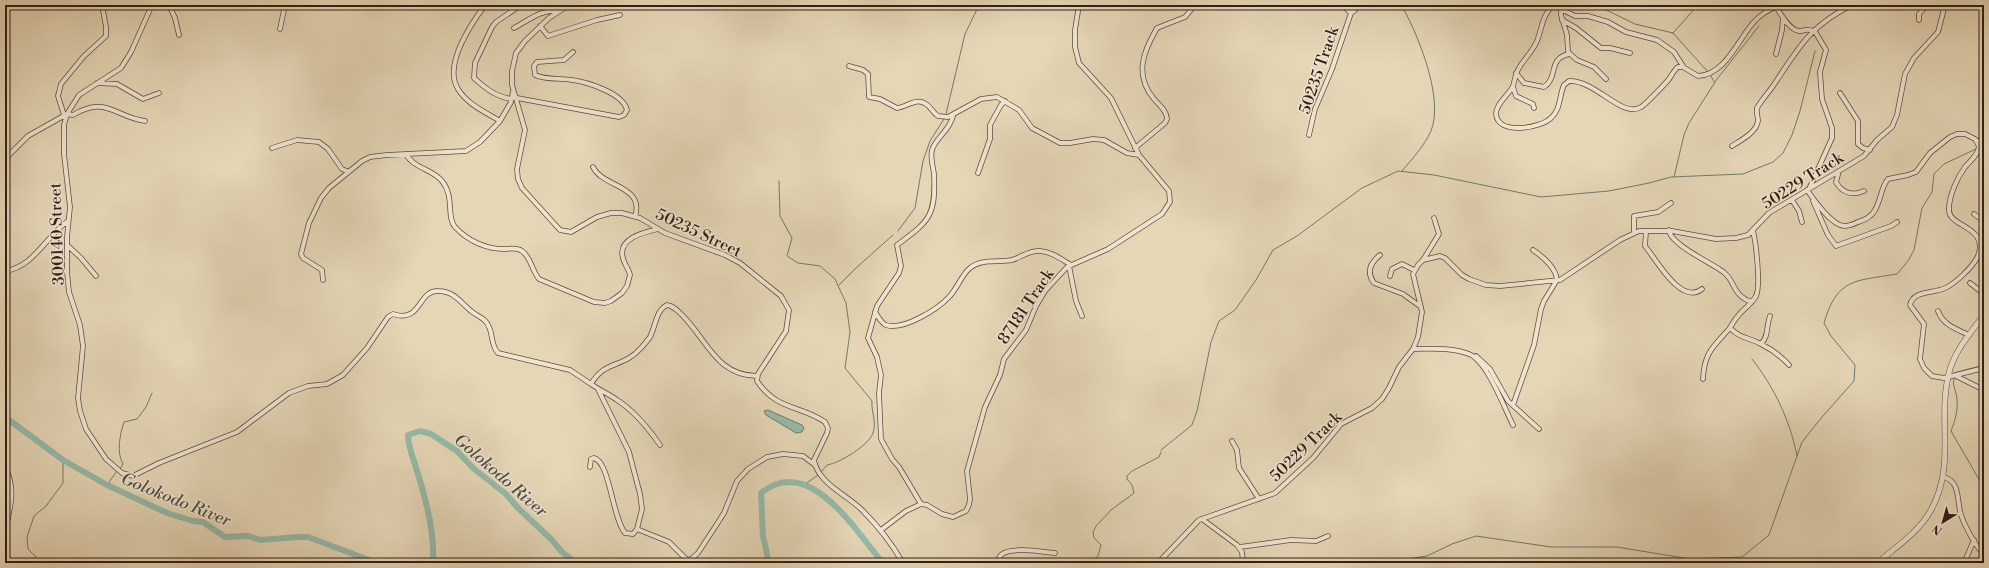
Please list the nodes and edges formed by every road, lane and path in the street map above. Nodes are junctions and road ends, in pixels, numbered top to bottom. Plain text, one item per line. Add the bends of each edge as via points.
1 (102, 5) edge
2 (152, 5) edge
3 (169, 5) edge
4 (285, 5) edge
5 (485, 5) edge
6 (521, 5) edge
7 (569, 5) edge
8 (1079, 5) edge
9 (1195, 5) edge
10 (1342, 5) edge
11 (1359, 5) edge
12 (1553, 5) edge
13 (1852, 5) edge
14 (1927, 5) edge
15 (1945, 5) edge
16 (1561, 7) edge
17 (559, 11) junction
18 (1351, 13) junction
19 (620, 15) dead end
20 (1783, 17) junction
21 (1562, 20) junction
22 (1919, 20) dead end
23 (540, 26) junction
24 (514, 28) dead end
25 (280, 29) dead end
26 (1813, 30) junction
27 (179, 35) dead end
28 (573, 52) dead end
29 (1569, 54) junction
30 (1630, 54) dead end
31 (1776, 54) dead end
32 (849, 66) dead end
33 (1683, 67) junction
34 (1516, 73) junction
35 (1606, 79) dead end
36 (96, 83) junction
37 (1513, 86) junction
38 (1840, 92) dead end
39 (159, 93) dead end
40 (514, 99) junction
41 (1005, 101) junction
42 (1534, 108) dead end
43 (66, 115) junction
44 (953, 116) junction
45 (145, 121) dead end
46 (500, 121) junction
47 (1309, 135) dead end
48 (1984, 138) edge
49 (1977, 142) junction
50 (1732, 146) dead end
51 (272, 148) dead end
52 (1135, 148) junction
53 (1870, 150) junction
54 (406, 154) junction
55 (1139, 155) junction
56 (5, 159) edge
57 (593, 167) dead end
58 (1839, 171) junction
59 (349, 172) junction
60 (978, 173) dead end
61 (1808, 190) junction
62 (1864, 192) dead end
63 (1811, 195) junction
64 (1792, 200) junction
65 (1671, 203) dead end
66 (1974, 214) dead end
67 (635, 217) junction
68 (1434, 218) dead end
69 (68, 221) junction
70 (1984, 221) edge
71 (1802, 222) dead end
72 (1897, 222) dead end
73 (658, 229) junction
74 (1669, 230) junction
75 (1646, 231) junction
76 (1634, 232) junction
77 (1753, 232) junction
78 (67, 245) junction
79 (1533, 250) dead end
80 (1380, 255) dead end
81 (1423, 260) junction
82 (1070, 266) junction
83 (1414, 270) junction
84 (5, 271) edge
85 (96, 276) dead end
86 (1390, 276) dead end
87 (323, 280) dead end
88 (1557, 280) junction
89 (1970, 283) dead end
90 (1702, 289) dead end
91 (1984, 294) edge
92 (1752, 302) junction
93 (1421, 306) junction
94 (1938, 311) dead end
95 (874, 312) junction
96 (5, 315) edge
97 (1984, 315) edge
98 (1082, 316) dead end
99 (1770, 316) dead end
100 (5, 323) edge
101 (1730, 328) junction
102 (1969, 335) junction
103 (1761, 344) junction
104 (1413, 349) junction
105 (1470, 354) junction
106 (1789, 365) dead end
107 (1984, 368) edge
108 (757, 376) junction
109 (1956, 376) junction
110 (1949, 377) junction
111 (1703, 379) dead end
112 (591, 384) junction
113 (598, 389) junction
114 (1984, 390) edge
115 (1513, 405) junction
116 (1513, 425) dead end
117 (1539, 429) dead end
118 (1232, 441) dead end
119 (660, 445) dead end
120 (815, 465) junction
121 (5, 466) edge
122 (590, 467) dead end
123 (1944, 477) junction
124 (1259, 499) junction
125 (921, 504) junction
126 (1202, 519) junction
127 (637, 529) junction
128 (5, 530) edge
129 (881, 530) junction
130 (1328, 536) dead end
131 (1974, 540) junction
132 (1240, 547) junction
133 (1055, 553) dead end
134 (1984, 554) edge
135 (1161, 562) edge
136 (903, 563) edge
137 (996, 563) edge
138 (1243, 563) edge
139 (1877, 563) edge
140 (1964, 563) edge

1 - 43 street via 106,36 84,56 61,84 58,96
2 - 36 street, 300140 Street via 121,68
3 - 27 street
4 - 25 street
5 - 46 street via 466,33 454,67 453,78 468,101
6 - 40 street via 496,22 473,71 474,78 484,87 502,97
7 - 17 street, 50235 Street
8 - 52 street, 87181 Track via 1075,30 1075,47 1079,63 1111,98
9 - 52 street via 1185,17 1157,28 1146,48 1142,62 1146,84 1149,92 1166,113 1167,120
10 - 18 street
11 - 18 street
12 - 34 street via 1543,18 1537,41
13 - 26 street
14 - 22 street
15 - 53 street, 50229 Track via 1939,30 1914,58 1905,74 1894,123
16 - 21 street
16 - 33 street via 1575,16 1588,16 1608,22 1626,32 1657,40 1674,52
17 - 23 street, 50235 Street
17 - 24 street via 539,13
18 - 47 street, 50235 Track via 1315,109
19 - 23 street via 548,36
20 - 26 street via 1797,30
20 - 31 street
20 - 33 street via 1776,7 1754,22 1735,50 1711,72 1698,76
21 - 29 street via 1566,29
21 - 30 street via 1601,48
23 - 40 street, 50235 Street via 525,41 514,58
26 - 50 street via 1795,52 1758,108 1758,121 1755,126 1746,137
26 - 61 street via 1826,50 1820,72 1822,92 1833,134 1830,147
28 - 40 street via 560,61 537,62 534,66 535,75 579,81 602,88 624,104 627,110 624,115 619,117
29 - 34 street via 1562,55 1557,60 1551,79 1544,88 1524,83
29 - 35 street via 1594,68
32 - 44 street via 867,72 870,98 880,99 900,108 914,102 922,102 938,116
33 - 37 street via 1676,68 1670,79 1645,104 1634,110 1625,109 1585,84 1567,82 1552,117 1545,123 1526,128 1511,127 1497,118 1498,106
34 - 37 street
36 - 39 street via 117,84 143,99
36 - 43 street, 300140 Street via 79,95
37 - 42 street via 1516,96 1533,104
38 - 53 street via 1858,121 1858,144
40 - 46 street
40 - 67 street, 50235 Street via 525,130 517,169 518,179 522,188 557,228 571,232 597,217 611,213
41 - 44 street via 994,96 981,99
41 - 55 street via 1019,110 1032,128 1060,143 1099,140 1111,143 1130,154
41 - 60 street via 990,126 990,139
43 - 45 street via 73,115 91,107 106,107 136,120
43 - 56 street via 28,136
43 - 69 street, 300140 Street via 63,138 70,192
44 - 95 street via 947,130 933,148 934,198 929,217 897,245 901,266
46 - 54 street via 480,142 466,151
48 - 49 street
49 - 63 street via 1965,134 1950,137 1930,153 1916,172 1888,179 1873,214 1853,224 1842,226 1834,222
49 - 110 street via 1979,147 1960,177 1951,198 1949,211 1952,218 1974,232 1979,246 1977,257 1951,286 1917,296 1912,299 1910,305 1924,326 1919,353 1921,363 1935,378
51 - 59 street via 297,140 319,142 328,149 342,169
52 - 55 street, 87181 Track
53 - 58 street, 50229 Track
54 - 59 street via 370,158
54 - 73 street via 412,163 428,171 444,185 449,195 453,224 472,241 500,249 520,250 526,254 540,279 594,302 611,301 622,293 630,276 623,258 625,246 633,237
55 - 82 street, 87181 Track via 1169,191 1171,198 1168,206 1162,214 1108,248
57 - 67 street via 599,176 617,184 636,200 638,206
58 - 61 street, 50229 Track
58 - 62 street via 1836,182 1841,189 1851,194
59 - 87 street via 321,198 309,223 303,245 302,256 322,270
61 - 63 street
61 - 64 street, 50229 Track
63 - 72 street via 1828,235 1836,246 1857,240
64 - 71 street
64 - 77 street, 50229 Track via 1767,215
65 - 76 street via 1658,212 1634,216
66 - 70 street
67 - 73 street, 50235 Street
68 - 81 street via 1439,234
69 - 78 street, 300140 Street
69 - 84 street via 28,262
73 - 108 street, 50235 Street via 733,259 782,296 789,310 786,332
74 - 75 street
74 - 77 street via 1720,240 1745,236
74 - 92 street via 1673,238 1724,272 1731,279 1739,296
75 - 76 street
75 - 90 street via 1645,246 1670,280 1686,292 1695,293
76 - 88 street via 1566,277
77 - 92 street via 1758,288
78 - 85 street
78 - 112 street, 300140 Street via 70,292 83,346 78,390 83,422 106,459 122,473 133,476 237,432 289,393 308,386 327,384 340,378 367,348 388,317 393,314 403,316 413,313 428,294 437,290 454,295 471,312 485,320 498,353 570,370
79 - 88 street via 1555,271
80 - 93 street via 1369,268 1370,279 1374,284 1403,294
81 - 83 street
81 - 88 street via 1434,256 1445,258 1462,276 1491,286
82 - 95 street via 1050,253 1034,250 1012,260 978,264 966,271 946,300 916,320 902,325 887,325
82 - 98 street via 1076,301
82 - 125 street, 87181 Track via 1045,291 1026,330 1004,359 1000,375 985,408 967,471 970,499 966,512 953,518
83 - 86 street via 1402,264 1392,269
83 - 93 street, 50229 Track
88 - 115 street via 1541,309 1534,344
89 - 91 street
92 - 101 street via 1737,316
93 - 104 street, 50229 Track via 1420,330
94 - 102 street via 1952,328
95 - 125 street via 868,338 881,375 881,439
96 - 100 street
97 - 102 street
99 - 103 street via 1767,337
101 - 103 street via 1740,337
101 - 111 street via 1707,355
102 - 110 street via 1955,356
103 - 106 street via 1776,352
104 - 105 street via 1446,349
104 - 124 street, 50229 Track via 1399,367 1386,394 1376,405 1341,424 1299,472 1275,492
105 - 115 street via 1477,356 1490,369 1504,396
105 - 116 street via 1488,374
107 - 109 street
108 - 112 street via 743,376 724,366 683,316 667,305 660,312 650,337 638,351 623,362 602,370
108 - 120 street via 757,381 765,391 780,403 822,420 827,425 827,433 816,456
109 - 110 street
109 - 114 street
110 - 123 street
112 - 113 street
113 - 119 street via 628,409
113 - 127 street via 629,452 642,505
115 - 117 street
118 - 124 street via 1237,450 1239,468
120 - 127 street via 803,456 783,454 767,457 748,469 737,481 717,524 698,553 690,560 669,542
120 - 129 street via 821,476 863,510
121 - 128 street via 12,483 12,497
122 - 127 street via 591,459 594,458 600,463 609,483 615,512 622,528 629,535
123 - 131 street via 1956,487 1961,513
123 - 139 street via 1936,501 1925,520
124 - 126 street, 50229 Track
125 - 129 street via 906,511
126 - 132 street
126 - 135 street, 50229 Track via 1190,528
129 - 136 street
130 - 132 street via 1316,541 1299,539
131 - 134 street
131 - 140 street
132 - 138 street
133 - 137 street via 1034,550 1008,552 1001,555

